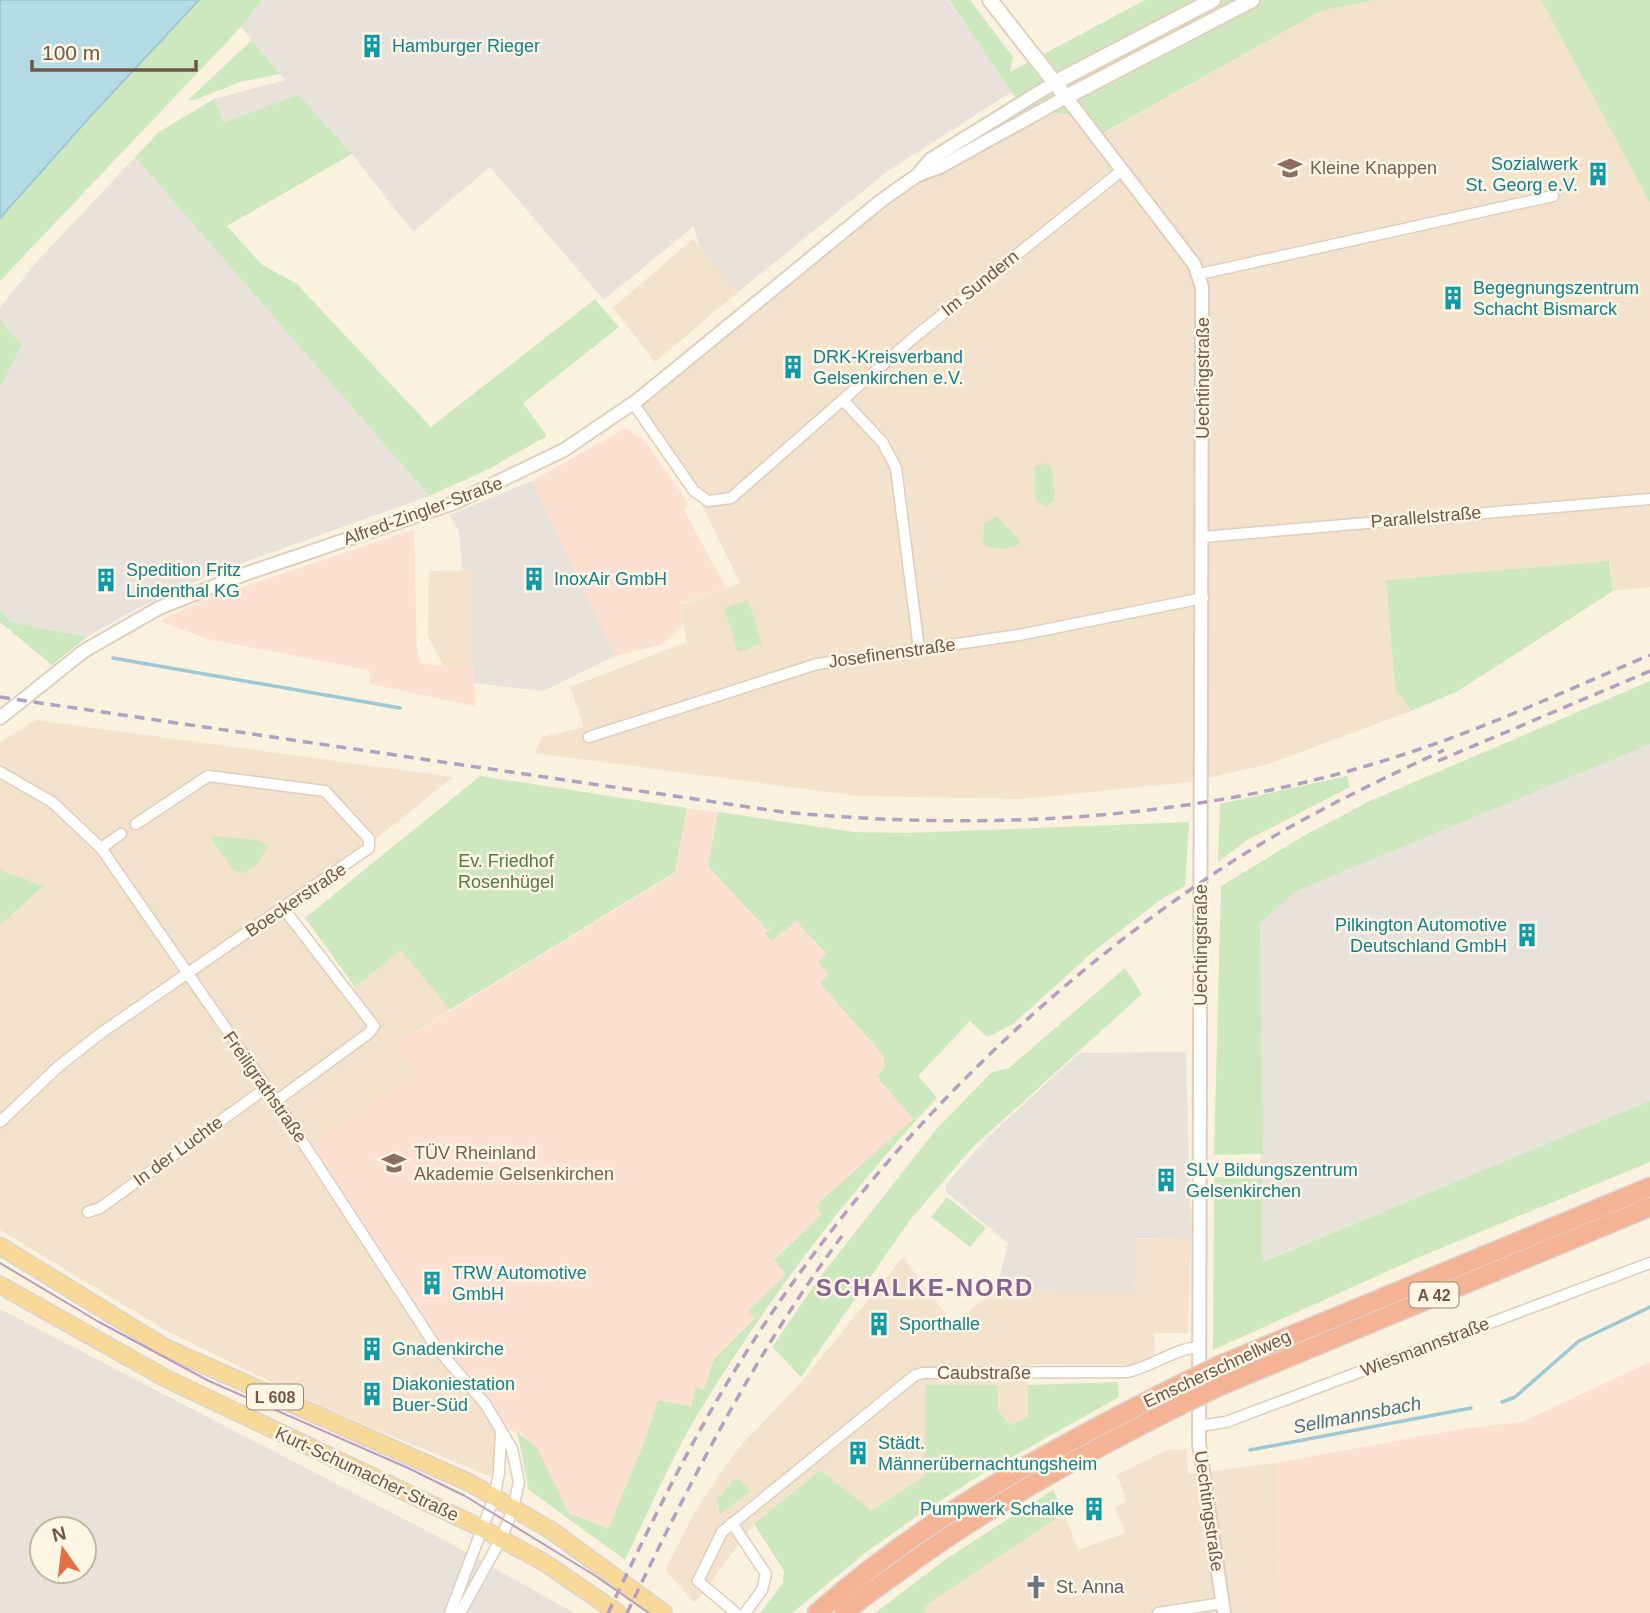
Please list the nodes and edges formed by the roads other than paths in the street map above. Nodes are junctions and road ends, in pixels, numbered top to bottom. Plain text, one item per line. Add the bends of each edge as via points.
1 (990, 0) edge
2 (1213, 0) edge
3 (1252, 0) edge
4 (1055, 83) junction
5 (1066, 97) junction
6 (1121, 171) junction
7 (916, 176) junction
8 (1553, 196) dead end
9 (1200, 274) junction
10 (843, 400) junction
11 (633, 403) junction
12 (1650, 499) edge
13 (1203, 537) junction
14 (1203, 598) junction
15 (919, 649) junction
16 (0, 718) edge
17 (589, 737) dead end
18 (0, 772) edge
19 (136, 824) dead end
20 (121, 834) dead end
21 (101, 848) junction
22 (284, 909) junction
23 (187, 973) junction
24 (267, 1088) junction
25 (276, 1101) junction
26 (0, 1122) edge
27 (1650, 1187) edge
28 (1650, 1207) edge
29 (88, 1212) dead end
30 (0, 1246) edge
31 (1650, 1263) edge
32 (0, 1284) edge
33 (1200, 1347) junction
34 (1199, 1426) junction
35 (501, 1430) junction
36 (494, 1498) junction
37 (513, 1509) junction
38 (732, 1523) junction
39 (481, 1528) junction
40 (501, 1539) junction
41 (1223, 1608) edge
42 (450, 1613) edge
43 (460, 1613) edge
44 (618, 1613) edge
45 (664, 1613) edge
46 (736, 1613) edge
47 (745, 1613) edge
48 (817, 1613) edge
49 (844, 1613) edge
50 (1158, 1613) edge

1 - 4 main road
2 - 4 main road
3 - 5 main road
4 - 5 main road
4 - 7 street, Alfred-Zingler-Straße via 931,159
5 - 6 street
5 - 7 street, Alfred-Zingler-Straße
6 - 9 street
6 - 10 street, Im Sundern via 958,300
7 - 11 street, Alfred-Zingler-Straße
8 - 9 street
9 - 13 street, Uechtingstraße
10 - 11 street, Im Sundern via 747,487 717,502 694,491
10 - 15 street via 883,443 896,468
11 - 16 street, Alfred-Zingler-Straße via 564,450 489,488 159,608 84,651
12 - 13 street, Parallelstraße
13 - 14 street, Uechtingstraße
14 - 15 street, Josefinenstraße via 1028,634
14 - 33 street, Uechtingstraße
15 - 17 street, Josefinenstraße via 817,664
18 - 21 street, Freiligrathstraße via 52,802
19 - 22 street, Boeckerstraße via 208,776 325,791 369,839 369,848
20 - 21 street
21 - 23 street, Freiligrathstraße
22 - 23 street, Boeckerstraße
22 - 25 street via 374,1027
23 - 24 street, Freiligrathstraße
23 - 26 street, Boeckerstraße via 59,1066
24 - 25 street, Freiligrathstraße
24 - 29 street, In der Luchte via 100,1208
25 - 35 street, Freiligrathstraße via 436,1347 486,1405
27 - 48 highway, Emscherschnellweg / A 42, bridge via 1220,1365 1079,1435 909,1540
28 - 49 highway, Emscherschnellweg / A 42, bridge via 1318,1343 1185,1403 994,1506
30 - 36 main road, Kurt-Schumacher-Straße / L 608 via 166,1348 470,1483
31 - 34 street, Wiesmannstraße via 1226,1422
32 - 39 main road, Kurt-Schumacher-Straße / L 608 via 167,1379
33 - 34 street, Uechtingstraße
33 - 38 street, Caubstraße via 1127,1372 914,1376
34 - 41 street, Uechtingstraße
35 - 36 street
35 - 37 street, Freiligrathstraße via 512,1449 519,1482
36 - 37 main road, Kurt-Schumacher-Straße / L 608
36 - 39 street
37 - 40 street, Freiligrathstraße
37 - 45 main road, Kurt-Schumacher-Straße / L 608 via 574,1546
38 - 46 street, Caubstraße via 717,1540 698,1581
38 - 47 street via 766,1574 762,1590
39 - 40 main road, Kurt-Schumacher-Straße / L 608
39 - 42 street
40 - 43 street, Freiligrathstraße
40 - 44 main road, Kurt-Schumacher-Straße / L 608
41 - 50 street

